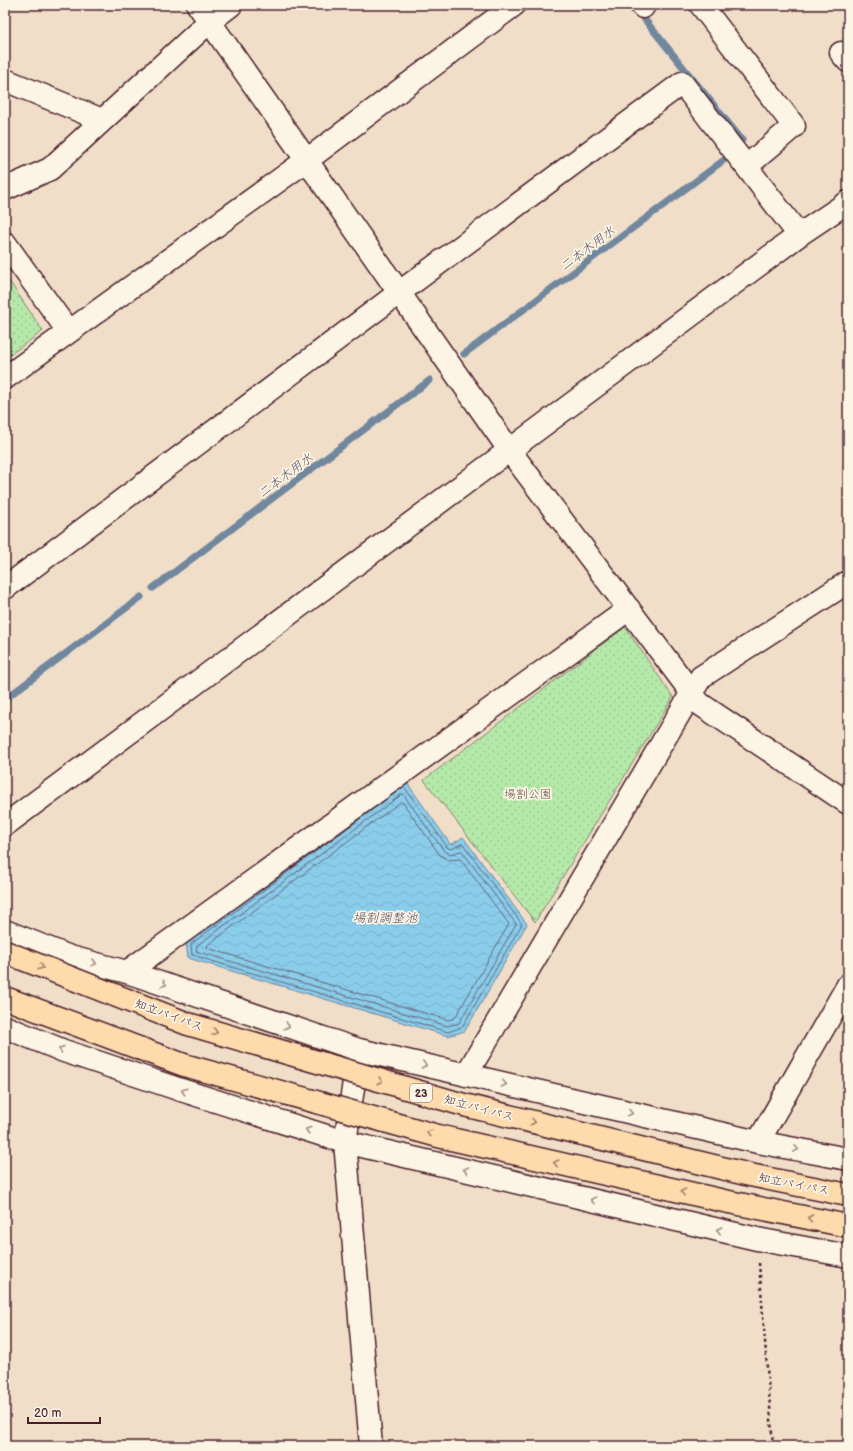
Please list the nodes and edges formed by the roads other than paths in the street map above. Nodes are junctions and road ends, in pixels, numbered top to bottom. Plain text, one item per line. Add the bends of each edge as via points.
1 (231, 5) edge
2 (514, 5) edge
3 (641, 5) edge
4 (644, 5) edge
5 (701, 5) edge
6 (204, 13) edge
7 (5, 80) edge
8 (102, 120) junction
9 (308, 160) junction
10 (747, 166) junction
11 (5, 189) edge
12 (848, 202) edge
13 (799, 235) junction
14 (5, 243) edge
15 (400, 292) junction
16 (68, 331) junction
17 (5, 378) edge
18 (510, 451) junction
19 (848, 582) edge
20 (5, 588) edge
21 (629, 609) junction
22 (692, 693) junction
23 (848, 803) edge
24 (5, 825) edge
25 (5, 931) edge
26 (5, 952) edge
27 (127, 972) junction
28 (848, 985) edge
29 (5, 998) edge
30 (5, 1027) edge
31 (359, 1050) junction
32 (466, 1075) junction
33 (345, 1142) junction
34 (758, 1142) junction
35 (848, 1159) edge
36 (848, 1195) edge
37 (848, 1226) edge
38 (848, 1256) edge
39 (372, 1446) edge

1 - 6 street
2 - 9 street
3 - 4 street
5 - 10 street via 794,126
6 - 8 street
6 - 9 street
7 - 8 street
8 - 11 street via 50,169
9 - 15 street
9 - 16 street
10 - 13 street
10 - 15 street via 682,83
12 - 13 street
13 - 18 street
14 - 16 street
15 - 18 street
15 - 20 street
16 - 17 street
18 - 21 street
18 - 24 street
19 - 22 street via 701,677
21 - 22 street
21 - 27 street
22 - 23 street via 700,704
22 - 32 street
25 -> 27 street via 70,957
26 -> 36 highway, 知立バイパス / 23, bridge via 188,1024 464,1106 750,1175
27 -> 31 street
28 - 34 street
37 -> 29 highway, bridge via 724,1201 438,1136 184,1065
33 -> 30 street via 64,1051
31 -> 32 street
31 - 33 street
32 -> 34 street
38 -> 33 street via 757,1239
33 - 39 street
34 -> 35 street

